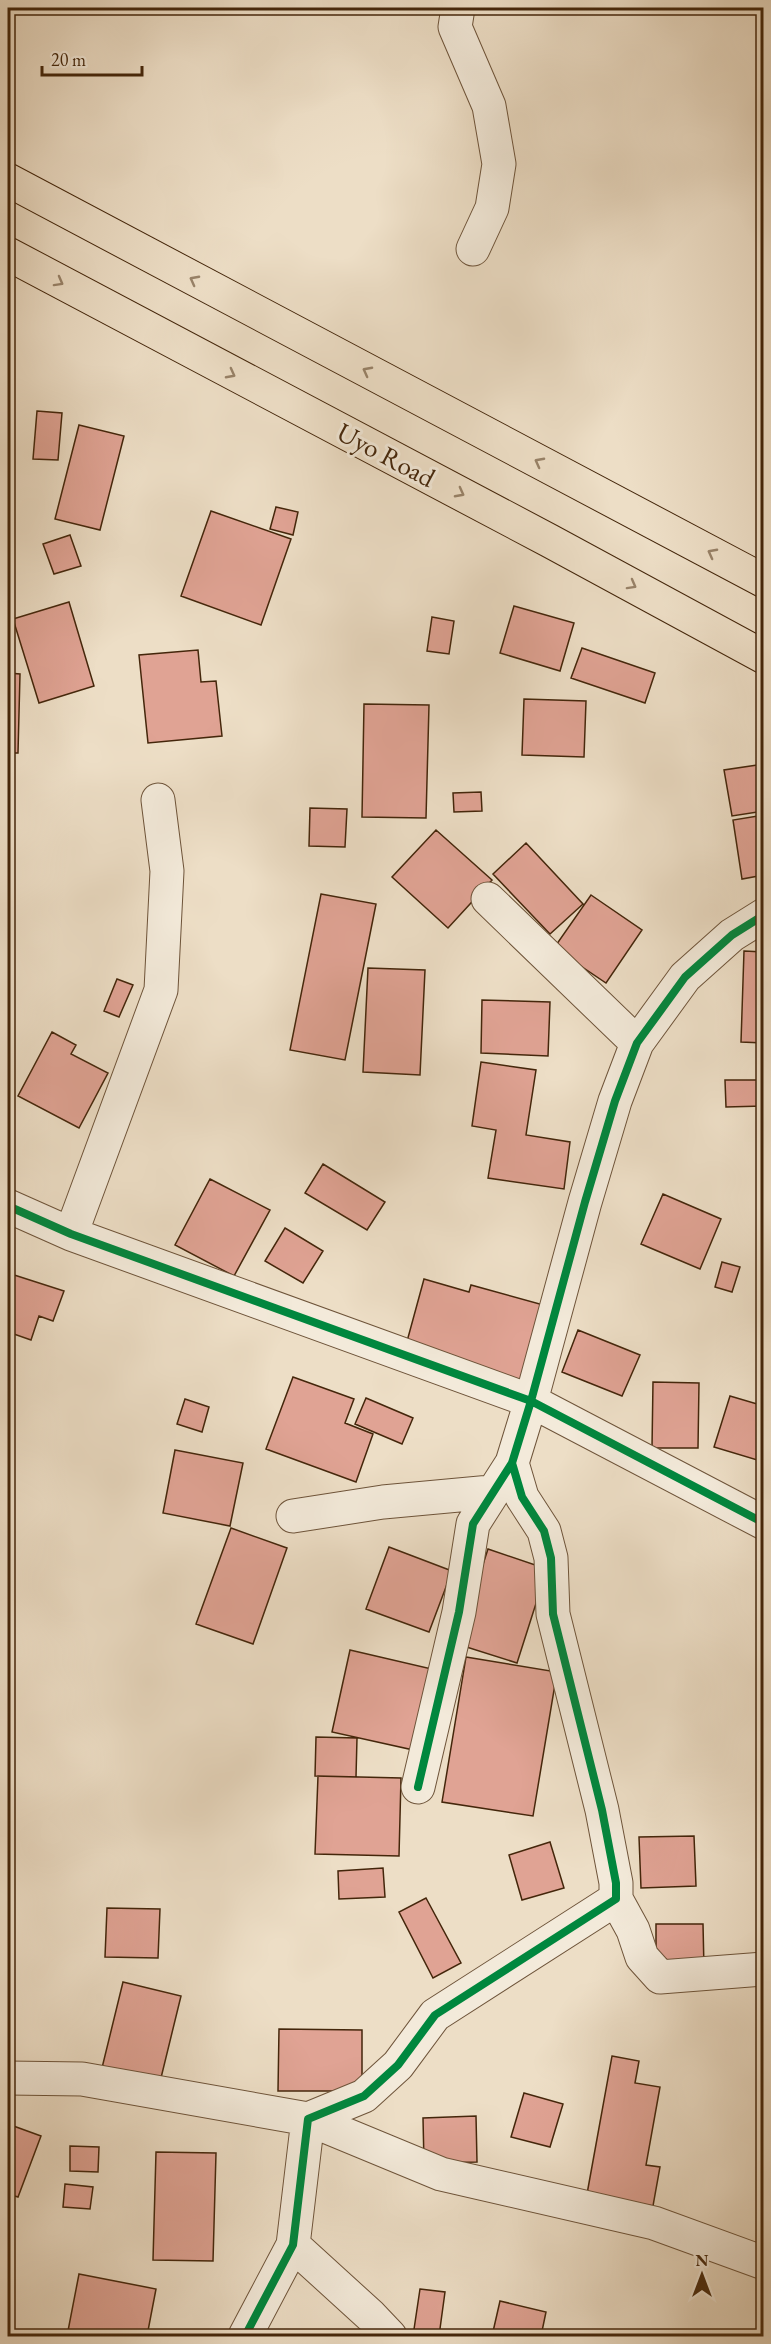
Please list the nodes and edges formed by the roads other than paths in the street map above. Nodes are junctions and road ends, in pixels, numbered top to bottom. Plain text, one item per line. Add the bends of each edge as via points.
1 (458, 8) edge
2 (8, 180) edge
3 (473, 249) dead end
4 (8, 254) edge
5 (764, 581) edge
6 (764, 657) edge
7 (158, 800) dead end
8 (488, 899) dead end
9 (764, 915) edge
10 (637, 1043) junction
11 (8, 1206) edge
12 (71, 1234) junction
13 (531, 1401) junction
14 (512, 1463) junction
15 (491, 1492) junction
16 (293, 1516) dead end
17 (764, 1523) edge
18 (418, 1787) dead end
19 (616, 1899) junction
20 (764, 1969) edge
21 (8, 2078) edge
22 (308, 2119) junction
23 (293, 2245) junction
24 (764, 2264) edge
25 (245, 2337) edge
26 (390, 2337) edge

1 - 3 street via 455,27 489,106 499,164 492,208
5 -> 2 highway
4 -> 6 highway, Uyo Road
7 - 12 street via 167,871 161,990
8 - 10 street
9 - 10 street via 732,935 686,977
10 - 13 street via 585,1202
11 - 12 street
12 - 13 street
13 - 14 street
13 - 17 street
14 - 15 street
14 - 19 street via 522,1497 544,1531 552,1558 553,1614 602,1810
15 - 16 street via 383,1502
15 - 18 street via 473,1524 459,1612
19 - 20 street via 642,1957 660,1977
19 - 22 street via 435,2014 398,2065 364,2096
21 - 22 street via 82,2079
22 - 23 street
22 - 24 street via 441,2174 654,2223
23 - 25 street
23 - 26 street

